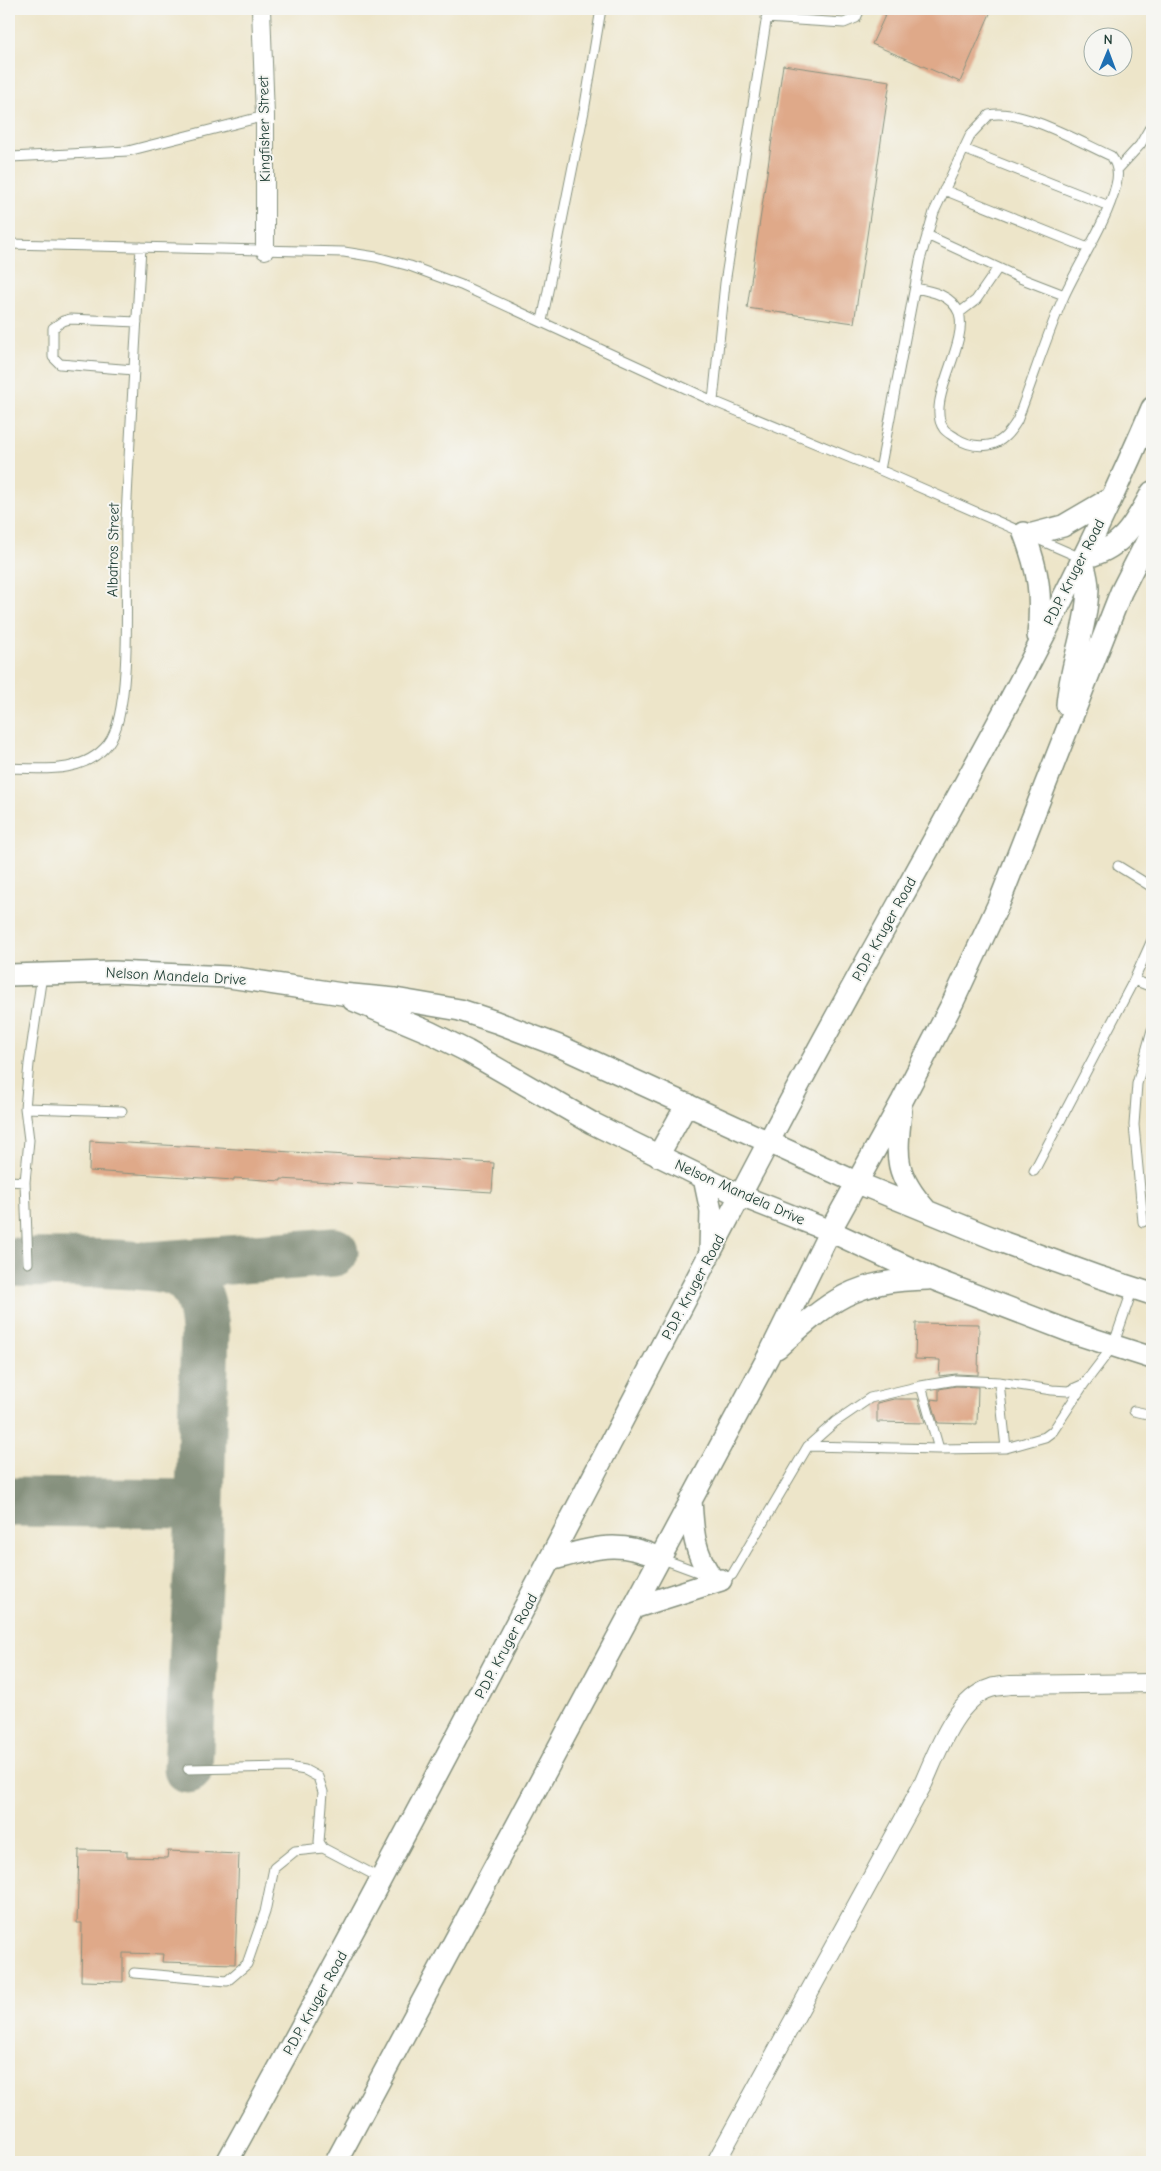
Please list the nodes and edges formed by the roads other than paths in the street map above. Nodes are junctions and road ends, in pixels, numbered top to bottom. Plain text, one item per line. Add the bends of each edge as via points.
1 (261, 9) edge
2 (601, 9) edge
3 (860, 9) edge
4 (767, 13) edge
5 (265, 116) junction
6 (1152, 124) edge
7 (964, 149) junction
8 (11, 157) dead end
9 (1118, 169) junction
10 (944, 190) junction
11 (1109, 206) junction
12 (927, 235) junction
13 (9, 244) edge
14 (140, 248) junction
15 (1088, 248) junction
16 (265, 250) junction
17 (998, 268) junction
18 (914, 288) junction
19 (1064, 295) junction
20 (959, 313) junction
21 (542, 321) junction
22 (136, 322) junction
23 (134, 370) junction
24 (713, 401) junction
25 (1152, 408) edge
26 (880, 470) junction
27 (1152, 492) edge
28 (1111, 498) junction
29 (1152, 531) edge
30 (1027, 534) junction
31 (1082, 558) junction
32 (1037, 646) junction
33 (1069, 724) junction
34 (9, 768) edge
35 (1118, 866) dead end
36 (1152, 887) edge
37 (1152, 940) edge
38 (42, 974) junction
39 (9, 975) edge
40 (1134, 980) junction
41 (1152, 987) edge
42 (342, 994) junction
43 (1152, 1030) edge
44 (902, 1101) junction
45 (687, 1104) junction
46 (25, 1108) junction
47 (122, 1111) dead end
48 (768, 1143) junction
49 (658, 1156) junction
50 (1034, 1171) dead end
51 (704, 1178) junction
52 (9, 1181) edge
53 (25, 1182) junction
54 (858, 1183) junction
55 (741, 1196) junction
56 (927, 1211) junction
57 (1142, 1222) dead end
58 (830, 1231) junction
59 (710, 1255) junction
60 (28, 1263) dead end
61 (933, 1279) junction
62 (1142, 1291) edge
63 (1113, 1346) junction
64 (768, 1357) junction
65 (1152, 1358) edge
66 (1000, 1382) junction
67 (1084, 1384) junction
68 (921, 1386) junction
69 (1134, 1411) dead end
70 (1152, 1415) edge
71 (808, 1446) junction
72 (1006, 1448) junction
73 (939, 1449) junction
74 (691, 1498) junction
75 (659, 1558) junction
76 (551, 1560) junction
77 (716, 1578) junction
78 (633, 1608) junction
79 (1152, 1683) edge
80 (188, 1769) dead end
81 (323, 1848) junction
82 (382, 1879) junction
83 (134, 1973) dead end
84 (227, 2162) edge
85 (336, 2162) edge
86 (716, 2162) edge

1 - 5 street, Kingfisher Street
2 - 21 lane
3 - 4 lane via 856,18 844,23
4 - 24 lane via 725,283
5 - 8 lane via 128,151
5 - 16 street, Kingfisher Street
6 - 9 lane via 1140,145
7 - 9 lane via 982,120 989,115 1009,114 1046,126 1111,156
7 - 10 lane
7 - 11 lane
9 - 11 lane
10 - 12 lane
10 - 15 lane
11 - 15 lane
12 - 17 lane
12 - 18 lane
13 - 14 lane
14 - 16 lane
14 - 22 lane, Albatros Street
15 - 19 lane
16 - 21 lane via 344,252 376,257 461,285
17 - 19 lane
17 - 20 lane via 976,300
18 - 20 lane via 942,295 953,303
18 - 26 lane
19 - 20 lane via 1017,421 1008,435 986,446 970,445 944,430 938,413 961,326
21 - 24 lane
22 - 23 lane, Albatros Street
22 - 23 lane via 70,320 53,328 52,357 60,364
23 - 34 lane, Albatros Street via 126,522 125,671 116,732 108,745 84,763 66,768
24 - 26 lane
25 - 28 street, P.D.P. Kruger Road
26 - 30 lane
27 - 31 street via 1117,544
28 - 30 street via 1063,526
28 - 31 street, P.D.P. Kruger Road
29 - 33 street via 1121,592
30 - 31 lane
30 - 32 street via 1041,600
31 - 32 street, P.D.P. Kruger Road
31 - 33 street via 1088,587 1082,634 1068,694
32 - 48 street, P.D.P. Kruger Road
33 - 44 street via 999,903
35 - 36 lane
37 - 40 lane
38 - 39 street, Nelson Mandela Drive
38 - 42 street, Nelson Mandela Drive via 122,972 229,977
38 - 46 lane
40 - 41 lane
40 - 50 lane
42 - 45 street, Nelson Mandela Drive via 395,998 460,1010 559,1046
42 - 49 street, Nelson Mandela Drive via 467,1051
43 - 57 lane via 1137,1084 1134,1125
44 - 54 street
44 - 56 street via 898,1140 900,1170 913,1195
45 - 48 street, Nelson Mandela Drive
45 - 49 street
46 - 47 lane
46 - 53 lane via 29,1140
48 - 54 street, Nelson Mandela Drive
48 - 55 street, P.D.P. Kruger Road
49 - 51 street, Nelson Mandela Drive
51 - 55 street, Nelson Mandela Drive
51 - 59 street via 711,1212
52 - 53 lane
53 - 60 lane
54 - 56 street, Nelson Mandela Drive
54 - 58 street
55 - 58 street, Nelson Mandela Drive
55 - 59 street, P.D.P. Kruger Road
56 - 62 street, Nelson Mandela Drive via 1005,1243
58 - 61 street, Nelson Mandela Drive
58 - 64 street
59 - 76 street, P.D.P. Kruger Road
61 - 63 street, Nelson Mandela Drive
61 - 64 street via 890,1281 866,1286 846,1295 822,1308
62 - 63 lane
63 - 65 street, Nelson Mandela Drive
63 - 67 lane
64 - 74 street
66 - 67 lane via 1068,1391
66 - 68 lane via 956,1380
66 - 72 lane
67 - 72 lane via 1053,1431 1045,1437
68 - 71 lane via 870,1398
68 - 73 lane
69 - 70 lane
71 - 73 lane
71 - 77 lane via 732,1575
72 - 73 lane
74 - 75 street
74 - 77 street via 696,1548 700,1560
75 - 76 street via 618,1546 585,1550
75 - 77 lane
75 - 78 street
76 - 82 street, P.D.P. Kruger Road
77 - 78 street
78 - 85 street
79 - 86 street via 1010,1684 990,1688 972,1698 957,1715 942,1742 923,1784
80 - 81 lane via 288,1767 306,1770 318,1778 323,1792 319,1842
81 - 82 lane
81 - 83 lane via 295,1851 274,1868 265,1912 247,1964 227,1981
82 - 84 street, P.D.P. Kruger Road

